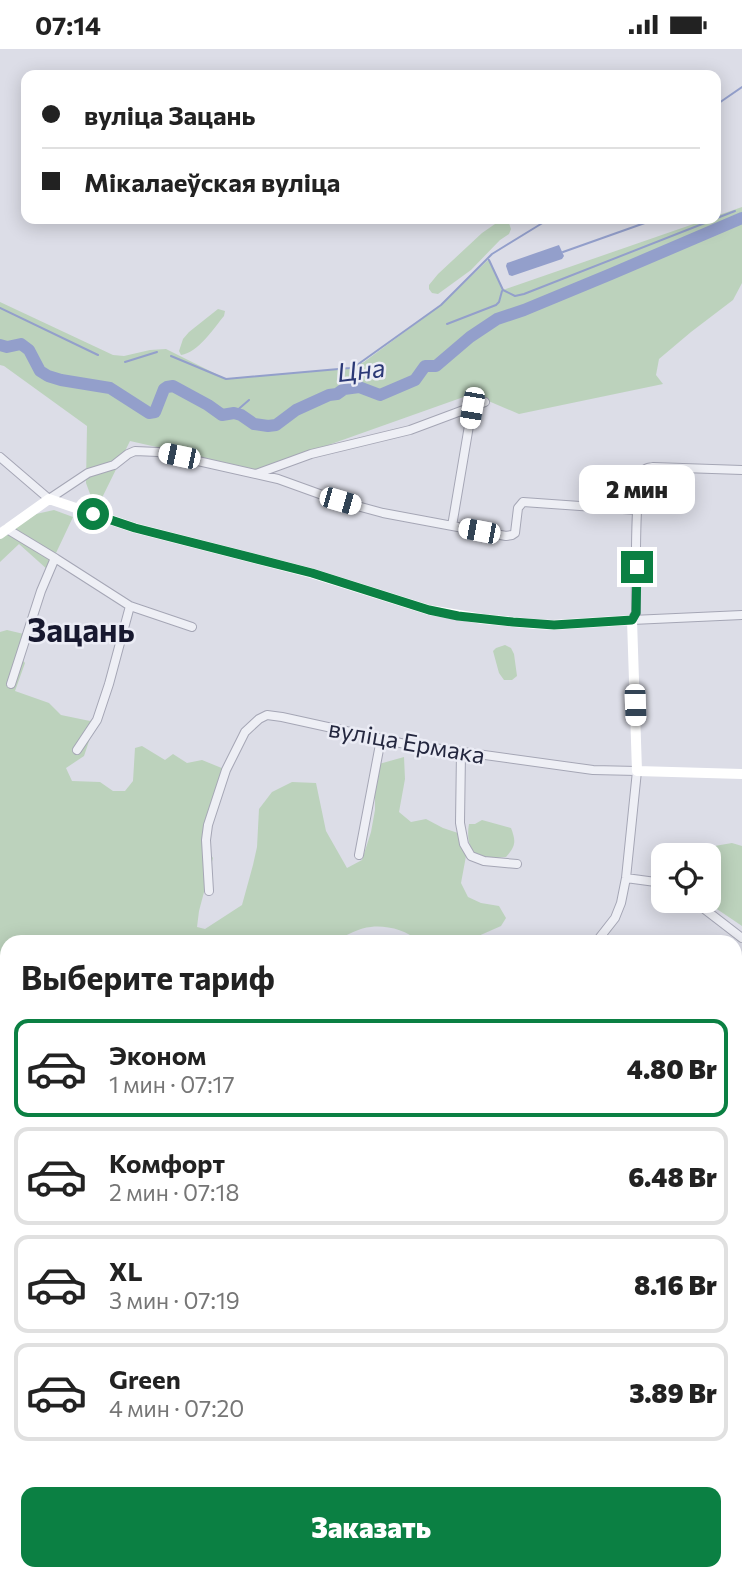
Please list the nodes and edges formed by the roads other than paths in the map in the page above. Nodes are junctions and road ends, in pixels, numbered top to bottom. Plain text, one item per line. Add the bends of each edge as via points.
1 (485, 402) dead end
2 (472, 408) junction
3 (0, 457) edge
4 (742, 470) edge
5 (256, 474) junction
6 (50, 499) junction
7 (637, 510) junction
8 (452, 526) junction
9 (3, 531) edge
10 (55, 558) junction
11 (130, 606) junction
12 (742, 615) edge
13 (632, 620) junction
14 (192, 627) dead end
15 (11, 684) dead end
16 (381, 739) junction
17 (78, 750) dead end
18 (461, 752) junction
19 (637, 771) junction
20 (742, 774) edge
21 (359, 855) dead end
22 (517, 864) dead end
23 (626, 878) junction
24 (651, 881) edge
25 (209, 891) dead end
26 (710, 913) edge
27 (602, 935) edge
28 (738, 935) edge

1 - 2 street
2 - 5 street
2 - 8 street
3 - 6 street
4 - 7 street via 647,468 640,479
5 - 6 street via 135,451 114,465 88,473
5 - 8 street via 383,513
6 - 9 street
6 - 13 street via 135,528 312,573 439,612 554,625
7 - 8 street via 523,502 512,535
7 - 13 street via 636,613
9 - 10 street
10 - 11 street
10 - 15 street
11 - 14 street
11 - 17 street via 97,720
12 - 13 street
13 - 19 street
16 - 18 street, вуліца Ермака
16 - 21 street
16 - 25 street, вуліца Ермака via 267,715 244,732 208,825
18 - 19 street, вуліца Ермака via 593,770
18 - 22 street via 464,844 471,856 484,861
19 - 20 street, вуліца Ермака
19 - 23 street
23 - 24 street
23 - 27 street via 615,918
26 - 28 street

